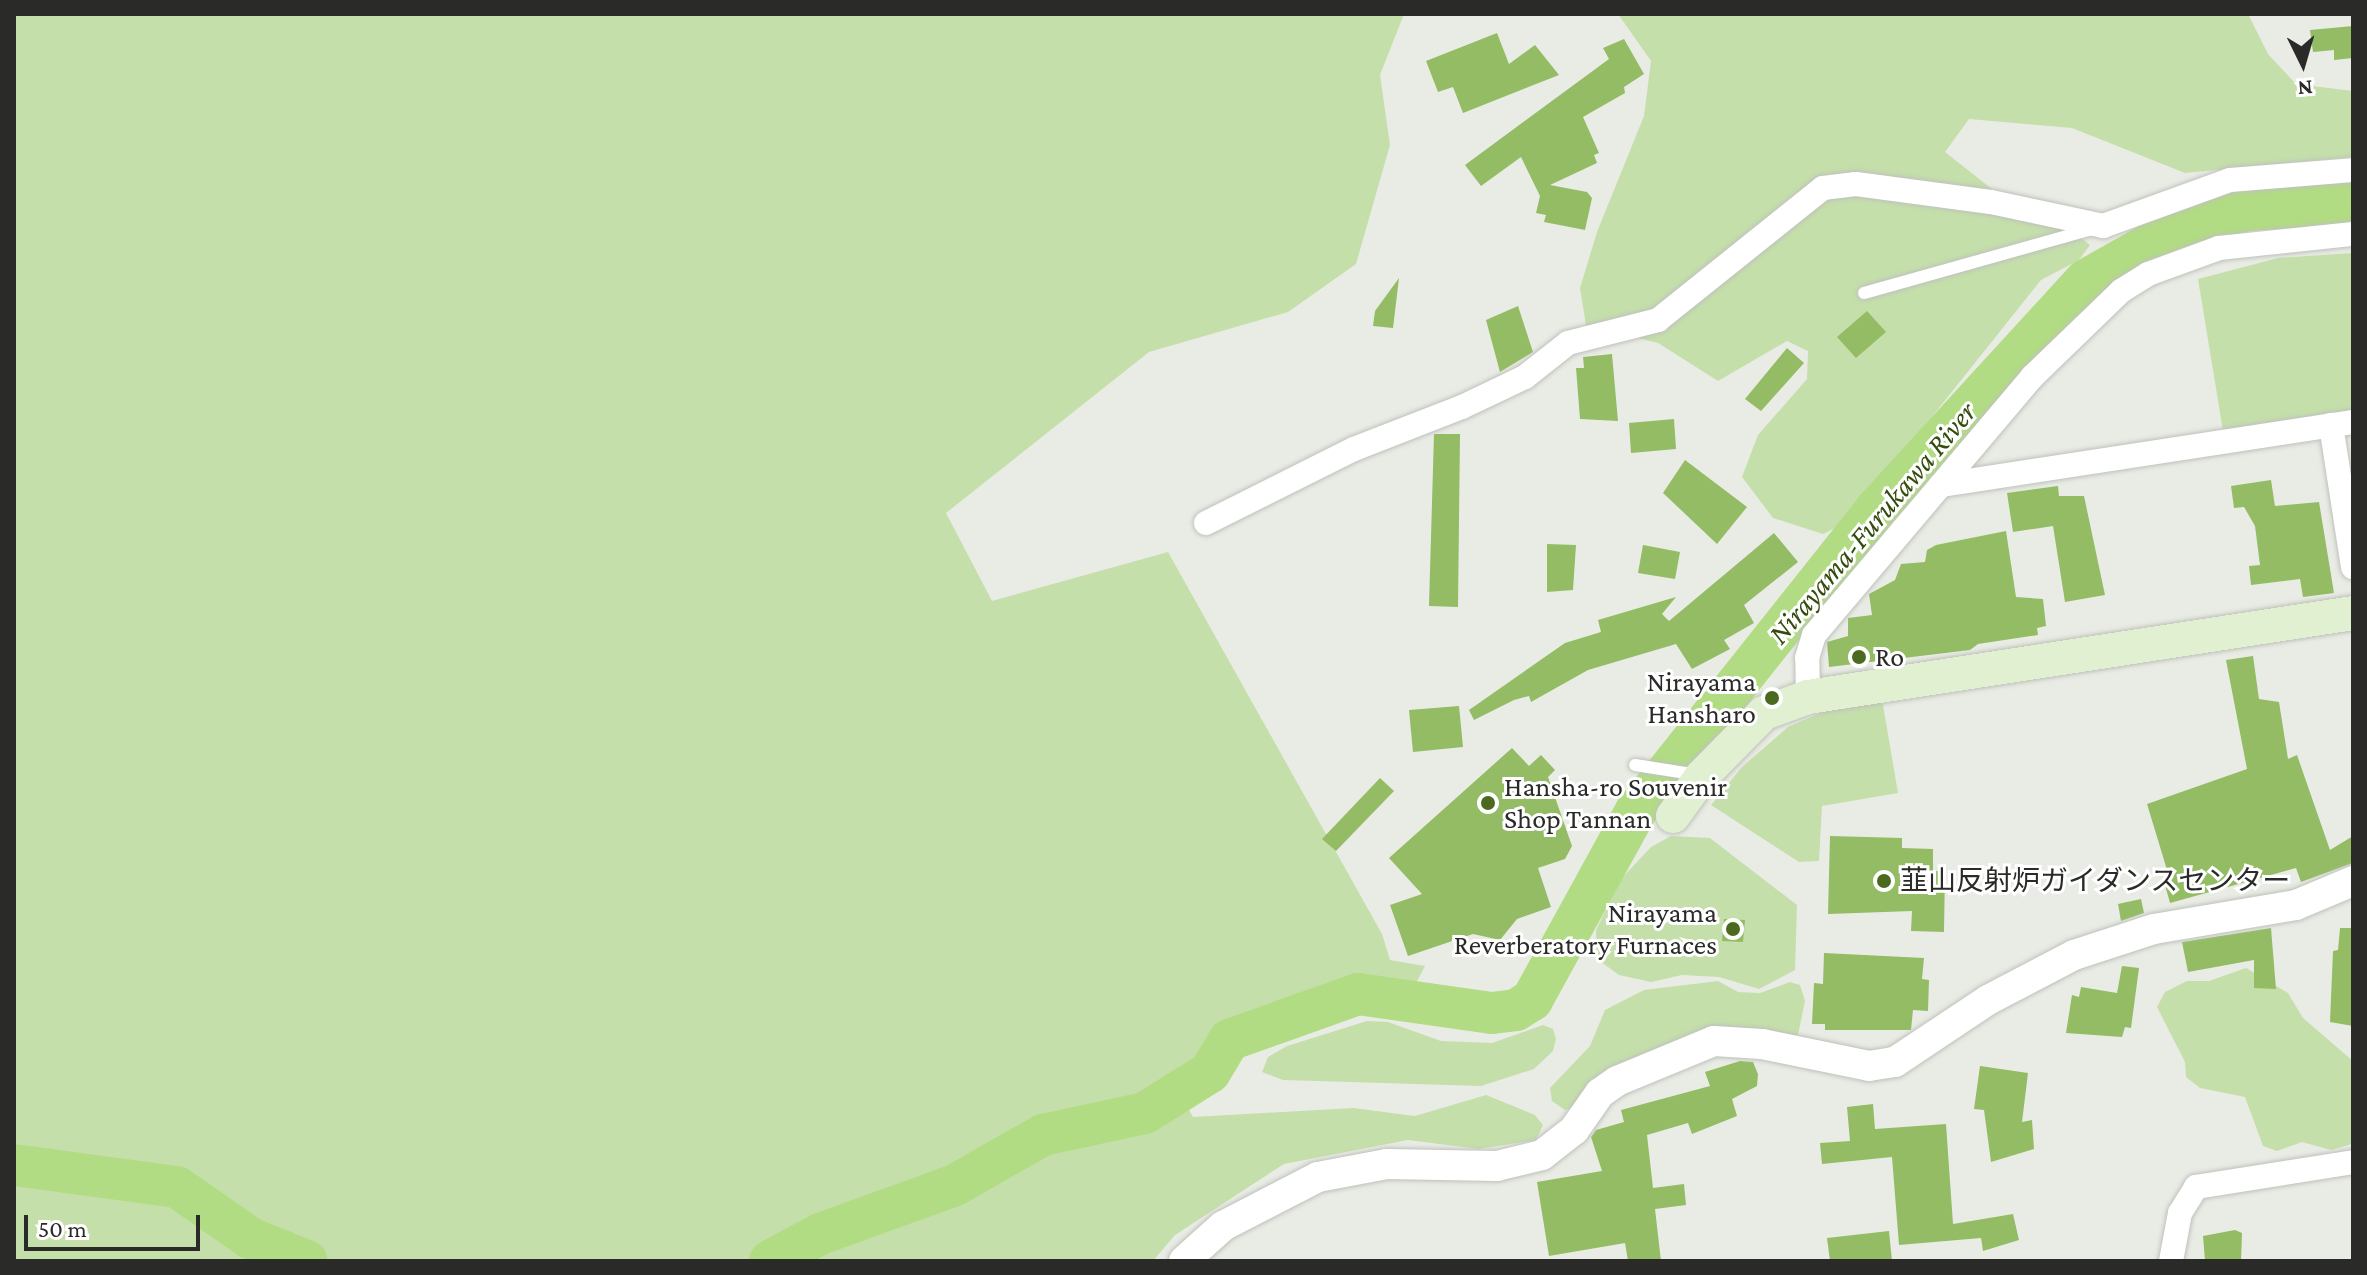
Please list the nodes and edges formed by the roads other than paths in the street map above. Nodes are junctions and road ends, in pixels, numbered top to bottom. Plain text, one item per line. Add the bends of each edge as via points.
1 (2353, 170) edge
2 (2103, 226) junction
3 (2353, 234) edge
4 (1864, 293) dead end
5 (2342, 423) edge
6 (1941, 485) junction
7 (1206, 523) dead end
8 (2353, 567) edge
9 (2353, 613) edge
10 (1808, 697) junction
11 (1635, 765) dead end
12 (1692, 774) junction
13 (1673, 816) dead end
14 (2353, 881) edge
15 (2353, 1162) edge
16 (1184, 1261) edge
17 (2171, 1261) edge

1 - 2 street via 2230,180
2 - 4 lane
2 - 7 street via 1991,202 1856,184 1823,188 1658,320 1568,343 1512,383 1354,449
3 - 6 street via 2248,242 2148,274 2063,346
5 - 6 street
5 - 8 street
6 - 10 street via 1814,635 1807,658
9 - 10 main road
10 - 12 main road via 1764,713
11 - 12 lane
12 - 13 main road
14 - 16 street via 2296,905 2154,929 2074,955 1988,1000 1895,1062 1869,1066 1762,1044 1714,1041 1617,1081 1600,1093 1574,1130 1542,1155 1497,1166 1387,1164 1318,1177 1223,1226
15 - 17 street via 2196,1187 2180,1213

